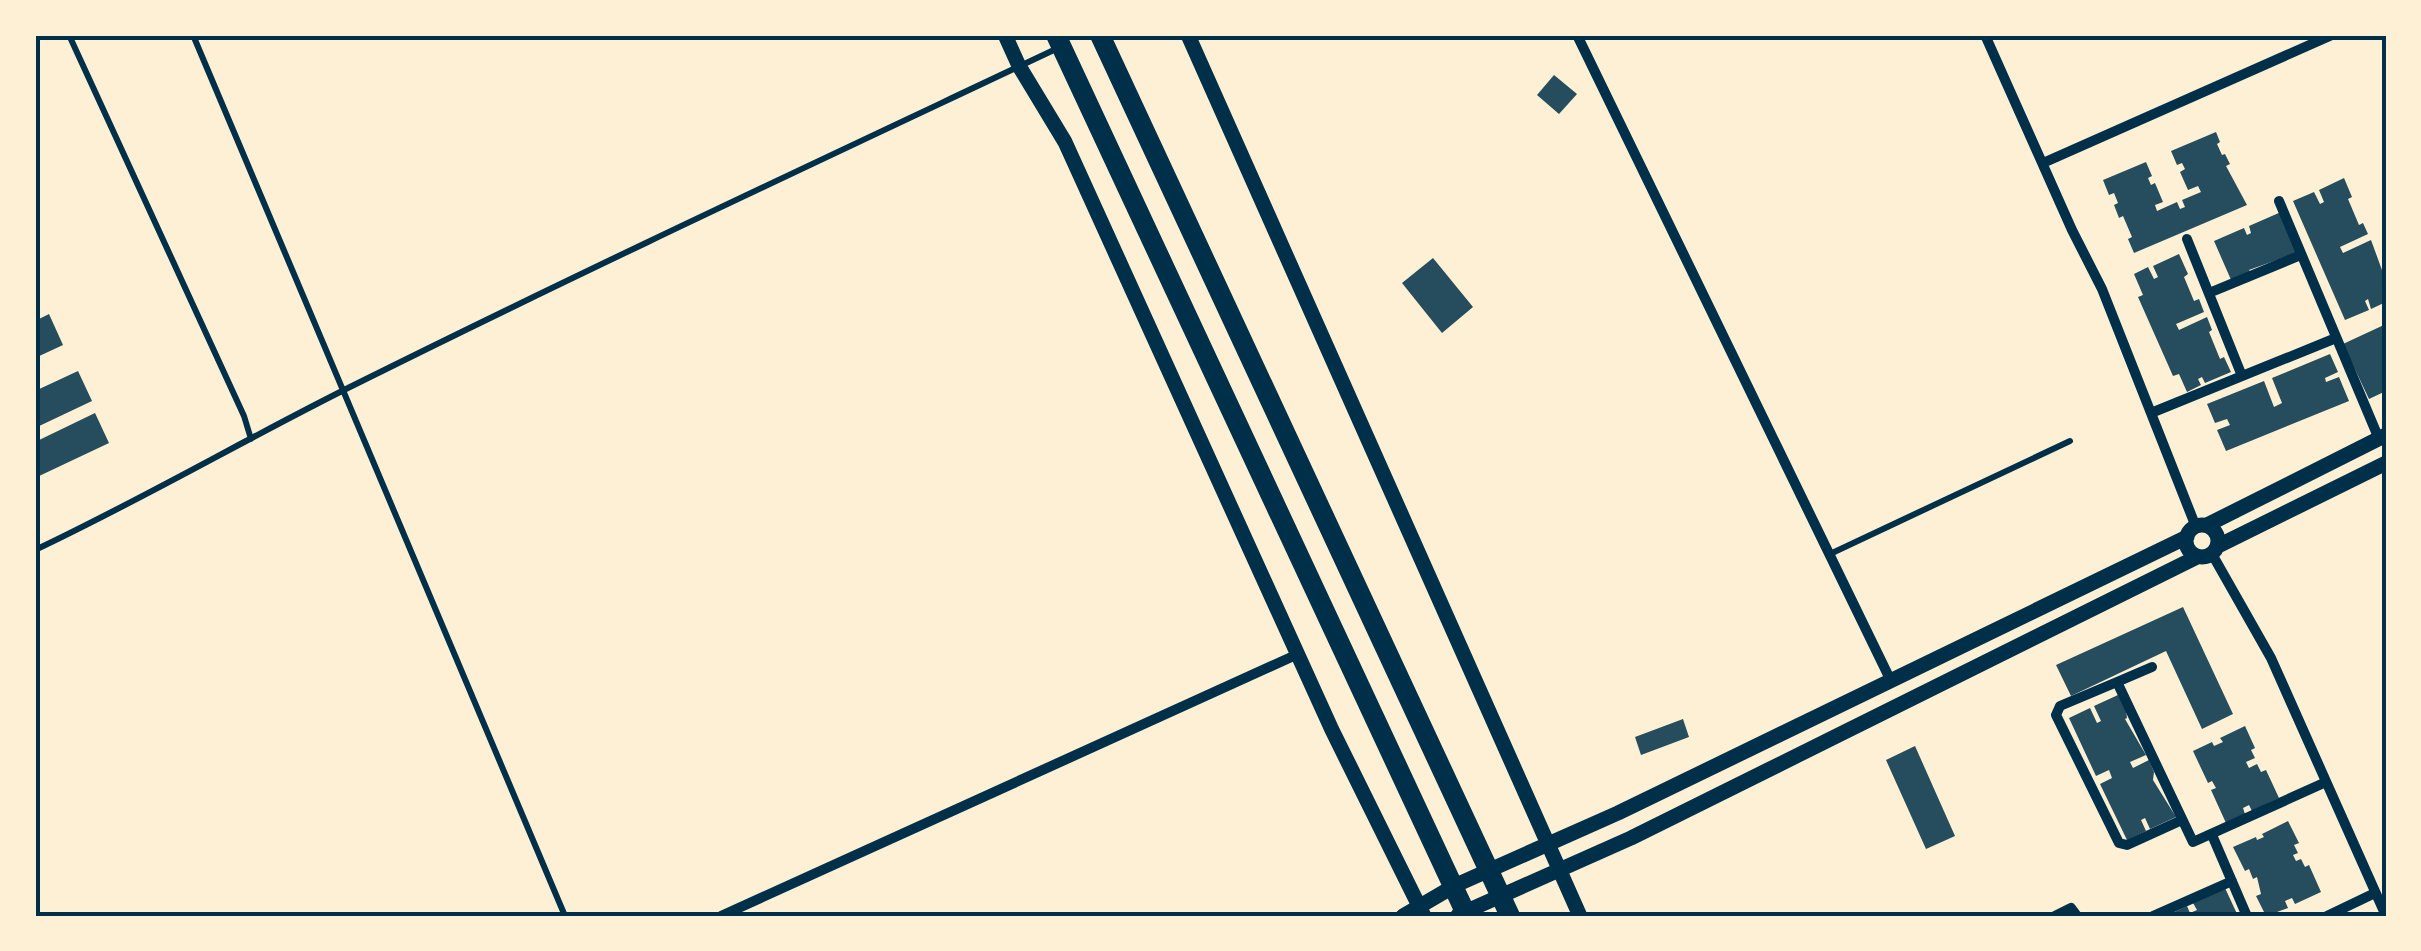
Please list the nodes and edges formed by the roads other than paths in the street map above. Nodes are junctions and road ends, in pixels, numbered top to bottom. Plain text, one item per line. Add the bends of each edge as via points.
1 (68, 35) edge
2 (193, 35) edge
3 (1004, 35) edge
4 (1100, 35) edge
5 (1188, 35) edge
6 (1577, 35) edge
7 (1985, 35) edge
8 (2332, 35) edge
9 (1059, 41) edge
10 (1019, 66) junction
11 (2043, 163) junction
12 (2278, 202) dead end
13 (2186, 240) dead end
14 (2301, 255) junction
15 (2208, 294) junction
16 (2336, 338) junction
17 (2242, 376) junction
18 (342, 391) junction
19 (2151, 413) junction
20 (2382, 437) edge
21 (251, 440) junction
22 (2070, 441) dead end
23 (2386, 463) edge
24 (2196, 530) junction
25 (35, 550) edge
26 (2209, 552) junction
27 (1830, 554) junction
28 (1298, 654) junction
29 (2152, 667) dead end
30 (1890, 678) junction
31 (2117, 682) junction
32 (2326, 782) junction
33 (2182, 820) junction
34 (2212, 835) junction
35 (1550, 844) junction
36 (1490, 871) junction
37 (1558, 871) junction
38 (2232, 882) junction
39 (1456, 884) junction
40 (2375, 893) junction
41 (1506, 907) edge
42 (1422, 911) edge
43 (1463, 914) edge
44 (2246, 914) edge
45 (565, 916) edge
46 (721, 916) edge
47 (1404, 916) edge
48 (1580, 916) edge
49 (2055, 916) edge
50 (2077, 916) edge
51 (2153, 916) edge
52 (2327, 916) edge
53 (2386, 916) edge

1 - 21 lane
2 - 18 lane
3 - 10 street
4 - 36 highway
5 - 35 street
6 - 27 street
7 - 11 street
8 - 11 street
9 - 10 lane
9 - 39 highway
10 - 18 lane
10 - 28 street via 1066,142
11 - 19 street
12 - 14 street
13 - 15 street
14 - 15 street
14 - 16 street
15 - 17 street
16 - 17 street
16 - 20 street
17 - 19 street
18 - 21 lane
18 - 45 lane
19 - 24 street
20 - 24 street
21 - 25 lane
22 - 27 lane
23 - 26 street
24 - 26 street via 2215,531
24 - 26 street via 2189,550
24 - 30 street
26 - 32 street via 2270,658
26 - 37 street
27 - 30 street
28 - 42 street
28 - 46 street
29 - 31 street
30 - 35 street
31 - 33 street
31 - 33 street via 2060,706 2056,715 2119,843
32 - 34 street
32 - 40 street
33 - 34 street via 2193,842
34 - 38 street
35 - 36 street
35 - 37 street
36 - 39 street
36 - 41 highway
37 - 41 street
37 - 48 street
38 - 44 street
38 - 51 street
39 - 42 street
39 - 43 highway
40 - 52 street
40 - 53 street
41 - 43 street
42 - 47 street
49 - 50 street via 2071,908

